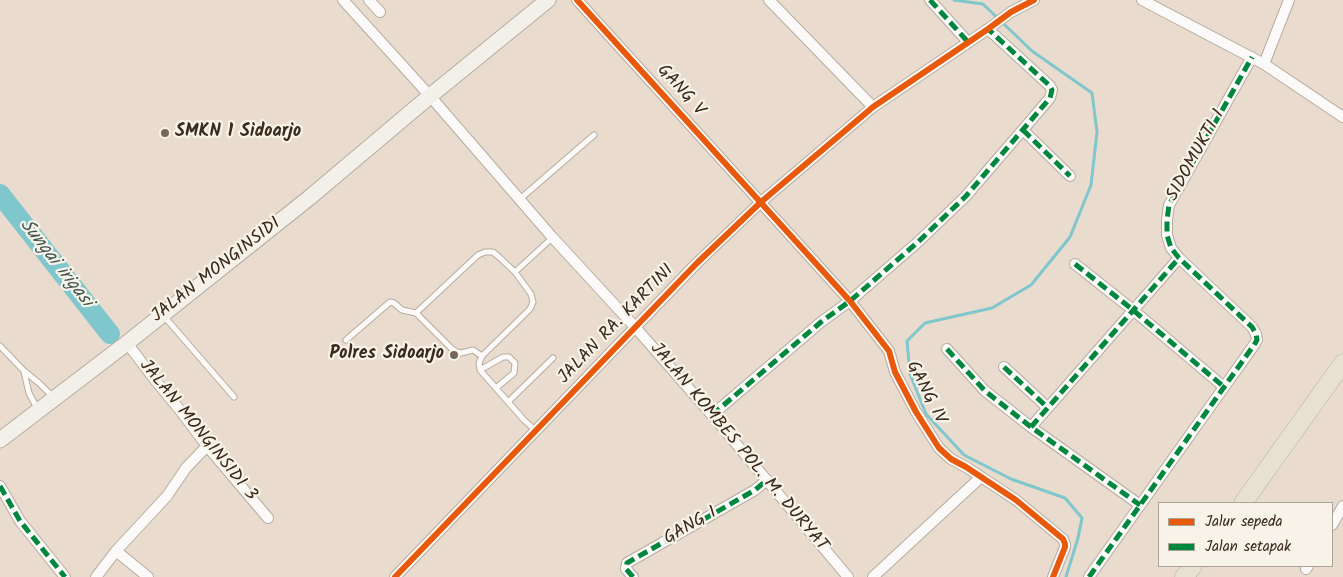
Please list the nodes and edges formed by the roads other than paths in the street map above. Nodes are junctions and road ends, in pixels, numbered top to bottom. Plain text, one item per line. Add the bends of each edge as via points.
1 (343, 0) edge
2 (369, 0) edge
3 (548, 0) edge
4 (577, 0) edge
5 (769, 0) edge
6 (930, 0) edge
7 (1034, 0) edge
8 (1142, 0) edge
9 (1289, 0) edge
10 (380, 12) dead end
11 (991, 27) junction
12 (968, 42) junction
13 (1252, 57) junction
14 (1264, 64) junction
15 (430, 96) junction
16 (873, 107) junction
17 (1343, 117) edge
18 (1023, 130) junction
19 (594, 135) dead end
20 (1070, 176) dead end
21 (520, 200) junction
22 (761, 202) junction
23 (553, 238) junction
24 (1179, 258) junction
25 (1075, 264) dead end
26 (515, 272) junction
27 (850, 301) junction
28 (1133, 310) junction
29 (416, 313) junction
30 (162, 315) junction
31 (635, 327) junction
32 (346, 340) dead end
33 (127, 343) junction
34 (0, 346) edge
35 (947, 349) dead end
36 (482, 356) junction
37 (553, 358) dead end
38 (1343, 363) edge
39 (1004, 367) dead end
40 (480, 370) junction
41 (24, 371) junction
42 (1224, 387) junction
43 (496, 388) junction
44 (234, 397) dead end
45 (54, 398) junction
46 (508, 402) junction
47 (1047, 407) junction
48 (38, 411) junction
49 (712, 414) junction
50 (1031, 427) junction
51 (536, 430) junction
52 (0, 440) edge
53 (207, 446) junction
54 (981, 477) junction
55 (767, 480) junction
56 (0, 486) edge
57 (1244, 502) edge
58 (1140, 505) junction
59 (1343, 506) edge
60 (268, 518) dead end
61 (1333, 523) edge
62 (116, 551) junction
63 (1192, 567) edge
64 (65, 577) edge
65 (96, 577) edge
66 (148, 577) edge
67 (395, 577) edge
68 (633, 577) edge
69 (848, 577) edge
70 (873, 577) edge
71 (1053, 577) edge
72 (1089, 577) edge
73 (1184, 577) edge

1 - 15 street, JALAN KOMBES POL. M. DURYAT
2 - 10 street
3 - 15 main road, JALAN MONGINSIDI
4 - 22 street, GANG V
5 - 16 street
6 - 12 street
7 - 11 street, JALAN RA. KARTINI
8 - 13 street
9 - 14 street
11 - 12 street, JALAN RA. KARTINI
11 - 18 street via 1052,90 1050,98
12 - 16 street, JALAN RA. KARTINI
13 - 14 street
13 - 24 street, SIDOMUKTI I via 1169,205 1167,235
14 - 17 street
15 - 21 street, JALAN KOMBES POL. M. DURYAT
15 - 30 main road, JALAN MONGINSIDI
16 - 22 street, JALAN RA. KARTINI
18 - 20 street
18 - 27 street via 966,196
19 - 21 lane
21 - 23 street, JALAN KOMBES POL. M. DURYAT
22 - 27 street, GANG IV
22 - 31 street, JALAN RA. KARTINI
23 - 26 lane
23 - 31 street, JALAN KOMBES POL. M. DURYAT
24 - 28 street
24 - 42 street, SIDOMUKTI I via 1256,334 1254,345
25 - 28 street
26 - 29 lane via 492,252 485,252
26 - 36 lane via 533,302 530,309
27 - 49 street
27 - 54 street, GANG IV via 889,351 895,372 934,442 944,454
28 - 42 street
28 - 47 street
29 - 32 lane via 402,310 390,302
29 - 36 lane via 452,349 462,353 472,350
30 - 33 main road, JALAN MONGINSIDI
30 - 44 lane
31 - 49 street, JALAN KOMBES POL. M. DURYAT
31 - 51 street, JALAN RA. KARTINI
33 - 45 main road, JALAN MONGINSIDI
33 - 53 street, JALAN MONGINSIDI 3
34 - 41 lane
35 - 50 street via 985,390
36 - 40 lane via 478,363
37 - 46 lane
38 - 57 highway
39 - 47 street
40 - 43 lane
40 - 43 lane via 509,356 515,363 514,373
41 - 45 lane
41 - 48 lane via 29,393
42 - 58 street
43 - 46 lane
45 - 48 main road, JALAN MONGINSIDI
46 - 51 lane
47 - 50 street
48 - 52 main road, JALAN MONGINSIDI
49 - 55 street, JALAN KOMBES POL. M. DURYAT
50 - 58 street
51 - 67 street, JALAN RA. KARTINI
53 - 60 street, JALAN MONGINSIDI 3
53 - 62 street via 186,468 167,496
54 - 70 street
54 - 71 street, GANG IV via 1016,500 1063,539 1065,548
55 - 68 street, GANG I via 627,563 626,569
55 - 69 street, JALAN KOMBES POL. M. DURYAT
56 - 64 street via 20,521
58 - 72 street
59 - 61 street
62 - 65 street
62 - 66 street
63 - 73 highway

